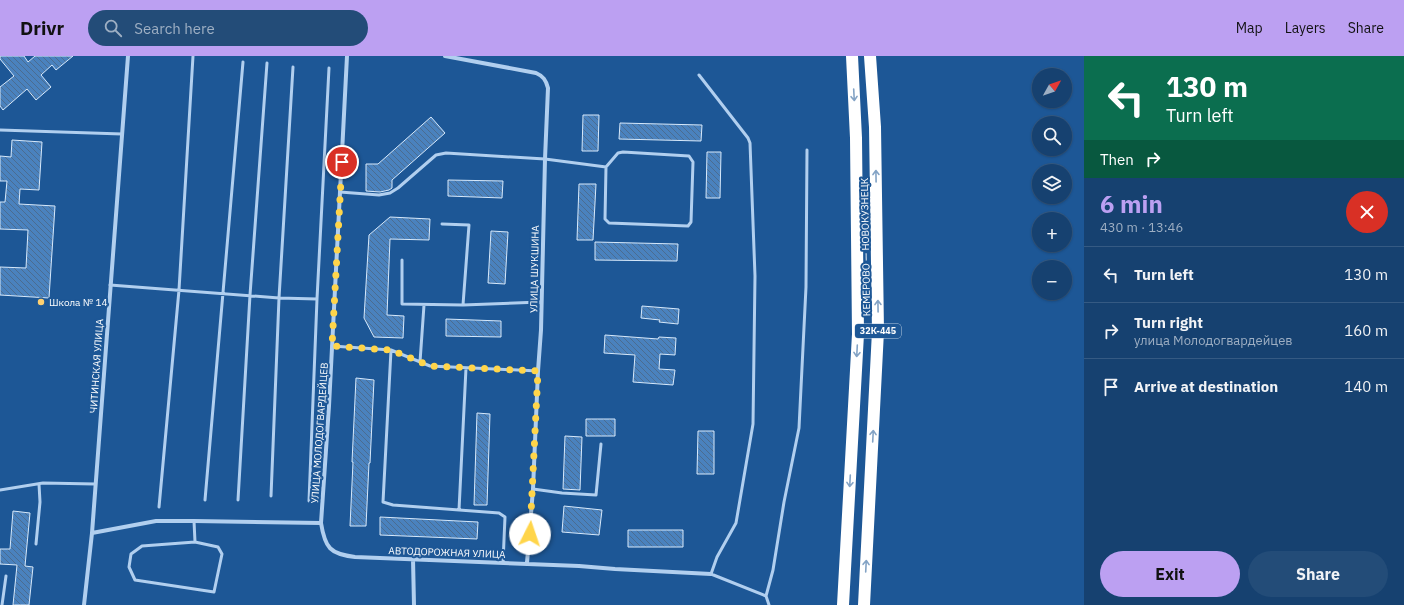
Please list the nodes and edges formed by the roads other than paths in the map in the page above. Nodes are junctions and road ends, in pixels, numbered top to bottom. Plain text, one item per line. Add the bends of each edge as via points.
1 (128, 56) edge
2 (193, 56) edge
3 (347, 56) edge
4 (445, 56) edge
5 (852, 56) edge
6 (870, 56) edge
7 (243, 62) dead end
8 (267, 63) dead end
9 (293, 68) dead end
10 (329, 68) dead end
11 (699, 74) dead end
12 (0, 130) edge
13 (122, 134) junction
14 (807, 150) dead end
15 (545, 159) junction
16 (606, 167) junction
17 (340, 192) junction
18 (442, 224) dead end
19 (402, 260) dead end
20 (110, 285) junction
21 (179, 290) junction
22 (224, 293) junction
23 (250, 295) junction
24 (279, 298) junction
25 (317, 299) junction
26 (541, 302) junction
27 (424, 305) junction
28 (463, 305) junction
29 (332, 346) junction
30 (391, 350) junction
31 (420, 362) junction
32 (466, 368) junction
33 (538, 371) junction
34 (601, 444) dead end
35 (39, 484) junction
36 (95, 484) junction
37 (533, 489) junction
38 (0, 490) edge
39 (271, 496) dead end
40 (205, 500) dead end
41 (238, 500) dead end
42 (309, 501) dead end
43 (159, 507) dead end
44 (459, 510) junction
45 (194, 521) junction
46 (321, 523) junction
47 (92, 533) junction
48 (195, 542) junction
49 (36, 544) dead end
50 (413, 559) junction
51 (502, 563) junction
52 (527, 563) junction
53 (711, 574) junction
54 (6, 576) dead end
55 (766, 596) junction
56 (2, 605) edge
57 (84, 605) edge
58 (414, 605) edge
59 (769, 605) edge
60 (843, 605) edge
61 (864, 605) edge

1 - 13 street, ЧИТИНСКАЯ УЛИЦА
2 - 21 lane
3 - 17 street, УЛИЦА МОЛОДОГВАРДЕЙЦЕВ
4 - 15 street, УЛИЦА ШУКШИНА via 542,76 548,88
5 -> 60 highway, КЕМЕРОВО — НОВОКУЗНЕЦК / 32К-445 via 856,138 858,334
61 -> 6 highway, КЕМЕРОВО — НОВОКУЗНЕЦК / 32К-445 via 878,331 875,127
7 - 22 lane
8 - 23 lane
9 - 24 lane
10 - 25 lane
11 - 53 lane via 750,144 755,276 753,424 736,523 717,557
12 - 13 lane
13 - 20 street, ЧИТИНСКАЯ УЛИЦА
14 - 55 lane via 806,287 799,428
15 - 16 lane
15 - 17 lane via 446,153 436,155 390,193 379,195
15 - 26 street, УЛИЦА ШУКШИНА
16 - 16 lane via 605,219 609,223 688,226 691,222 692,162 689,156 618,153
17 - 29 street, УЛИЦА МОЛОДОГВАРДЕЙЦЕВ
18 - 28 lane via 469,226
19 - 27 lane via 402,304
20 - 21 lane
20 - 36 street, ЧИТИНСКАЯ УЛИЦА
21 - 22 lane
21 - 43 lane
22 - 23 lane
22 - 40 lane
23 - 24 lane
23 - 41 lane
24 - 25 lane
24 - 39 lane
25 - 42 lane
26 - 28 lane
26 - 33 street, УЛИЦА ШУКШИНА
27 - 28 lane
27 - 31 lane
29 - 30 lane
29 - 46 street, УЛИЦА МОЛОДОГВАРДЕЙЦЕВ
30 - 31 lane
30 - 44 lane via 383,502
31 - 32 lane via 430,366
32 - 33 lane
32 - 44 lane
33 - 37 street, УЛИЦА ШУКШИНА
34 - 37 lane via 596,495
35 - 36 lane
35 - 38 lane
35 - 49 lane
36 - 47 street, ЧИТИНСКАЯ УЛИЦА
37 - 52 street, УЛИЦА ШУКШИНА
44 - 51 lane via 499,513 505,517
45 - 46 street
45 - 47 street via 156,521
45 - 48 lane
46 - 50 street, АВТОДОРОЖНАЯ УЛИЦА via 327,544 342,556
47 - 57 street, ЧИТИНСКАЯ УЛИЦА
48 - 48 lane via 142,546 131,554 129,568 135,580 214,592 222,554 218,547
50 - 51 street, АВТОДОРОЖНАЯ УЛИЦА
50 - 58 street
51 - 52 street, АВТОДОРОЖНАЯ УЛИЦА
52 - 53 street, АВТОДОРОЖНАЯ УЛИЦА
53 - 55 lane
54 - 56 lane
55 - 59 lane

